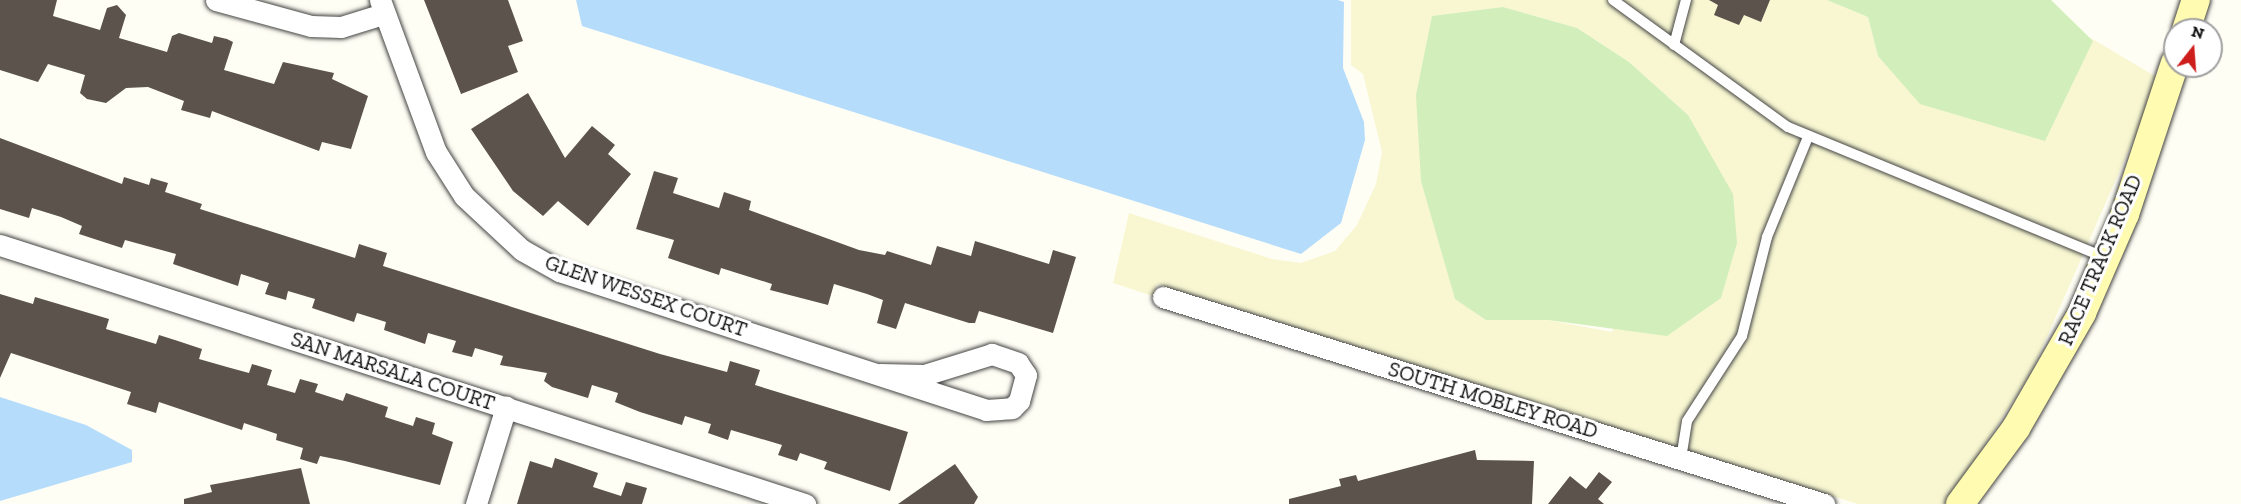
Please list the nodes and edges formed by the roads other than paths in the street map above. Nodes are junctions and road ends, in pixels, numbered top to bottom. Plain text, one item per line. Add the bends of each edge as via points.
1 (216, 0) edge
2 (1613, 0) edge
3 (1686, 0) edge
4 (2196, 0) edge
5 (382, 7) edge
6 (2190, 18) edge
7 (1674, 45) junction
8 (2170, 78) edge
9 (1808, 137) junction
10 (0, 245) edge
11 (2106, 258) junction
12 (1163, 297) dead end
13 (880, 374) junction
14 (506, 407) junction
15 (1681, 459) junction
16 (795, 502) edge
17 (476, 504) edge
18 (1824, 504) edge
19 (1960, 504) edge

1 - 5 street via 311,26 341,27
2 - 7 lane
3 - 7 lane
4 - 6 main road
5 - 13 street, GLEN WESSEX COURT via 436,152 464,196 502,236 559,271
7 - 9 lane via 1761,110
8 - 11 main road, RACE TRACK ROAD
9 - 11 lane
9 - 15 lane via 1767,237 1742,336 1687,422
10 - 14 street, SAN MARSALA COURT
11 - 19 main road, RACE TRACK ROAD via 2045,380
12 - 15 street, SOUTH MOBLEY ROAD
13 - 13 street, GLEN WESSEX COURT via 1000,412 1019,401 1026,375 1017,363 992,354 924,375
14 - 16 street, SAN MARSALA COURT
14 - 17 street
15 - 18 street, SOUTH MOBLEY ROAD

